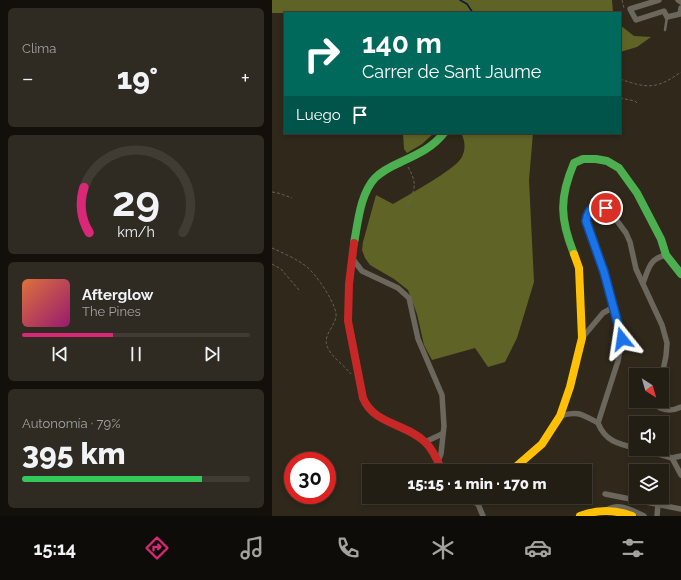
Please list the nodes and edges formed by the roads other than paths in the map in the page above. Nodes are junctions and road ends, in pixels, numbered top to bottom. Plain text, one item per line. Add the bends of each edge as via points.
1 (659, 0) edge
2 (678, 0) edge
3 (681, 2) edge
4 (681, 8) edge
5 (667, 17) junction
6 (665, 30) dead end
7 (443, 134) edge
8 (666, 255) junction
9 (352, 258) junction
10 (362, 271) junction
11 (681, 274) edge
12 (349, 280) junction
13 (643, 282) junction
14 (612, 308) junction
15 (582, 338) junction
16 (663, 368) edge
17 (681, 407) edge
18 (658, 408) edge
19 (560, 416) junction
20 (598, 423) junction
21 (442, 434) junction
22 (425, 442) junction
23 (629, 446) edge
24 (665, 456) edge
25 (681, 456) edge
26 (672, 458) junction
27 (438, 461) junction
28 (439, 464) edge
29 (519, 464) edge
30 (681, 475) edge
31 (605, 494) dead end
32 (629, 499) edge
33 (478, 504) edge
34 (658, 504) joint
35 (681, 509) edge
36 (606, 510) junction
37 (483, 516) edge
38 (580, 516) edge
39 (632, 516) edge
40 (644, 516) edge
41 (658, 516) edge

1 - 5 street via 630,9 636,20 664,11
2 - 3 street
4 - 5 street via 680,14
5 - 6 lane
7 - 9 street via 434,145 379,175 368,187 357,226
8 - 11 street
8 - 13 street via 653,260
8 - 15 street via 661,240 636,193 619,168 607,161 596,159 583,159 574,163 566,181 562,205 565,233 579,268
9 - 10 street
9 - 12 street
10 - 12 street
10 - 21 street via 398,288 409,298 418,340 442,395
12 - 22 street via 348,316 364,402 374,414
13 - 14 street via 636,269 630,242 621,225 606,208 593,207 587,216 587,226 604,272
13 - 16 street via 667,343
14 - 15 street via 604,313
14 - 20 street via 622,344
15 - 19 street
17 - 18 street via 662,410
19 - 20 street via 575,412
19 - 29 street via 542,444
20 - 23 street via 602,432 611,440
21 - 22 street
21 - 27 street
22 - 27 street
24 - 26 street
25 - 26 street
26 - 30 street
27 - 28 street
31 - 32 street
33 - 37 street
34 - 35 street
34 - 41 street
36 - 38 street
36 - 39 street
36 - 40 street via 619,506

